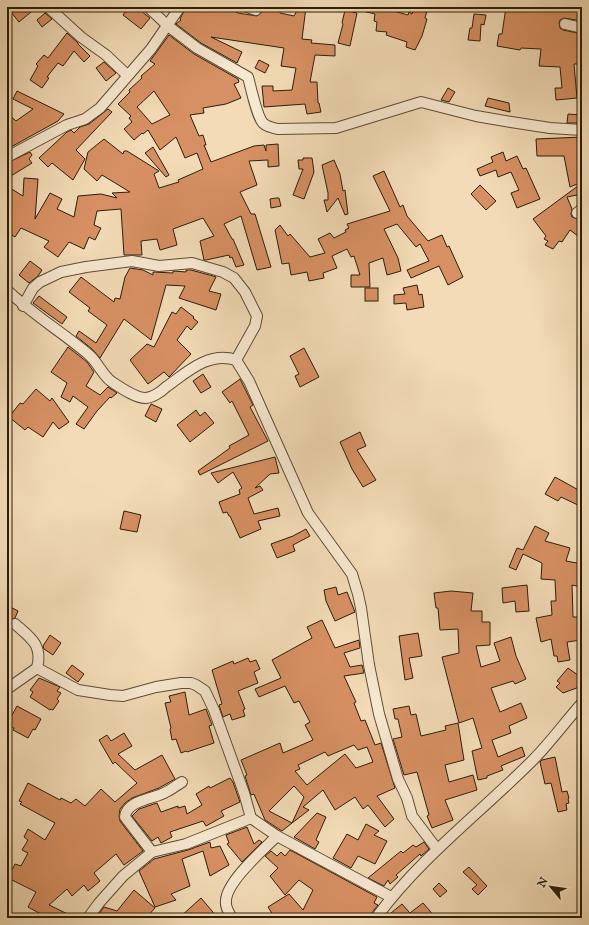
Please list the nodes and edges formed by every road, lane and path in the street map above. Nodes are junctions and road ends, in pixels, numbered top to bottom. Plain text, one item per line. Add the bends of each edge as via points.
1 (48, 7) edge
2 (148, 7) edge
3 (180, 7) edge
4 (565, 24) dead end
5 (168, 26) junction
6 (582, 28) edge
7 (125, 73) dead end
8 (582, 130) edge
9 (7, 157) edge
10 (7, 290) edge
11 (23, 306) junction
12 (236, 360) junction
13 (15, 624) dead end
14 (37, 668) junction
15 (7, 689) edge
16 (582, 703) edge
17 (182, 782) dead end
18 (251, 818) junction
19 (277, 836) junction
20 (437, 849) junction
21 (152, 852) junction
22 (391, 897) junction
23 (88, 918) edge
24 (232, 918) edge
25 (376, 918) edge

1 - 7 street
2 - 5 street
3 - 5 street
4 - 6 street
5 - 8 street via 198,48 248,77 262,123 269,127 336,128 421,102 476,116 550,128
5 - 9 street via 100,108 85,119 67,124
10 - 11 street
11 - 12 street via 90,355 111,381 132,394 145,398 158,393 198,365 212,359 226,356
11 - 12 street via 33,288 61,272 132,261 159,266 192,263 234,278 245,292 257,316 255,326
12 - 20 street via 249,381 308,513 352,574 361,608 378,714 398,779 412,816
13 - 14 street via 34,642 39,651
14 - 15 street
14 - 18 street via 78,690 110,695 123,696 181,683 191,683 205,691
16 - 20 street via 532,760
17 - 21 street via 166,793 149,797 129,808 126,813 125,817
18 - 19 street
18 - 21 street via 186,844
19 - 22 street
19 - 24 street via 244,869 227,895 225,902
20 - 22 street
21 - 23 street via 124,876
22 - 25 street

